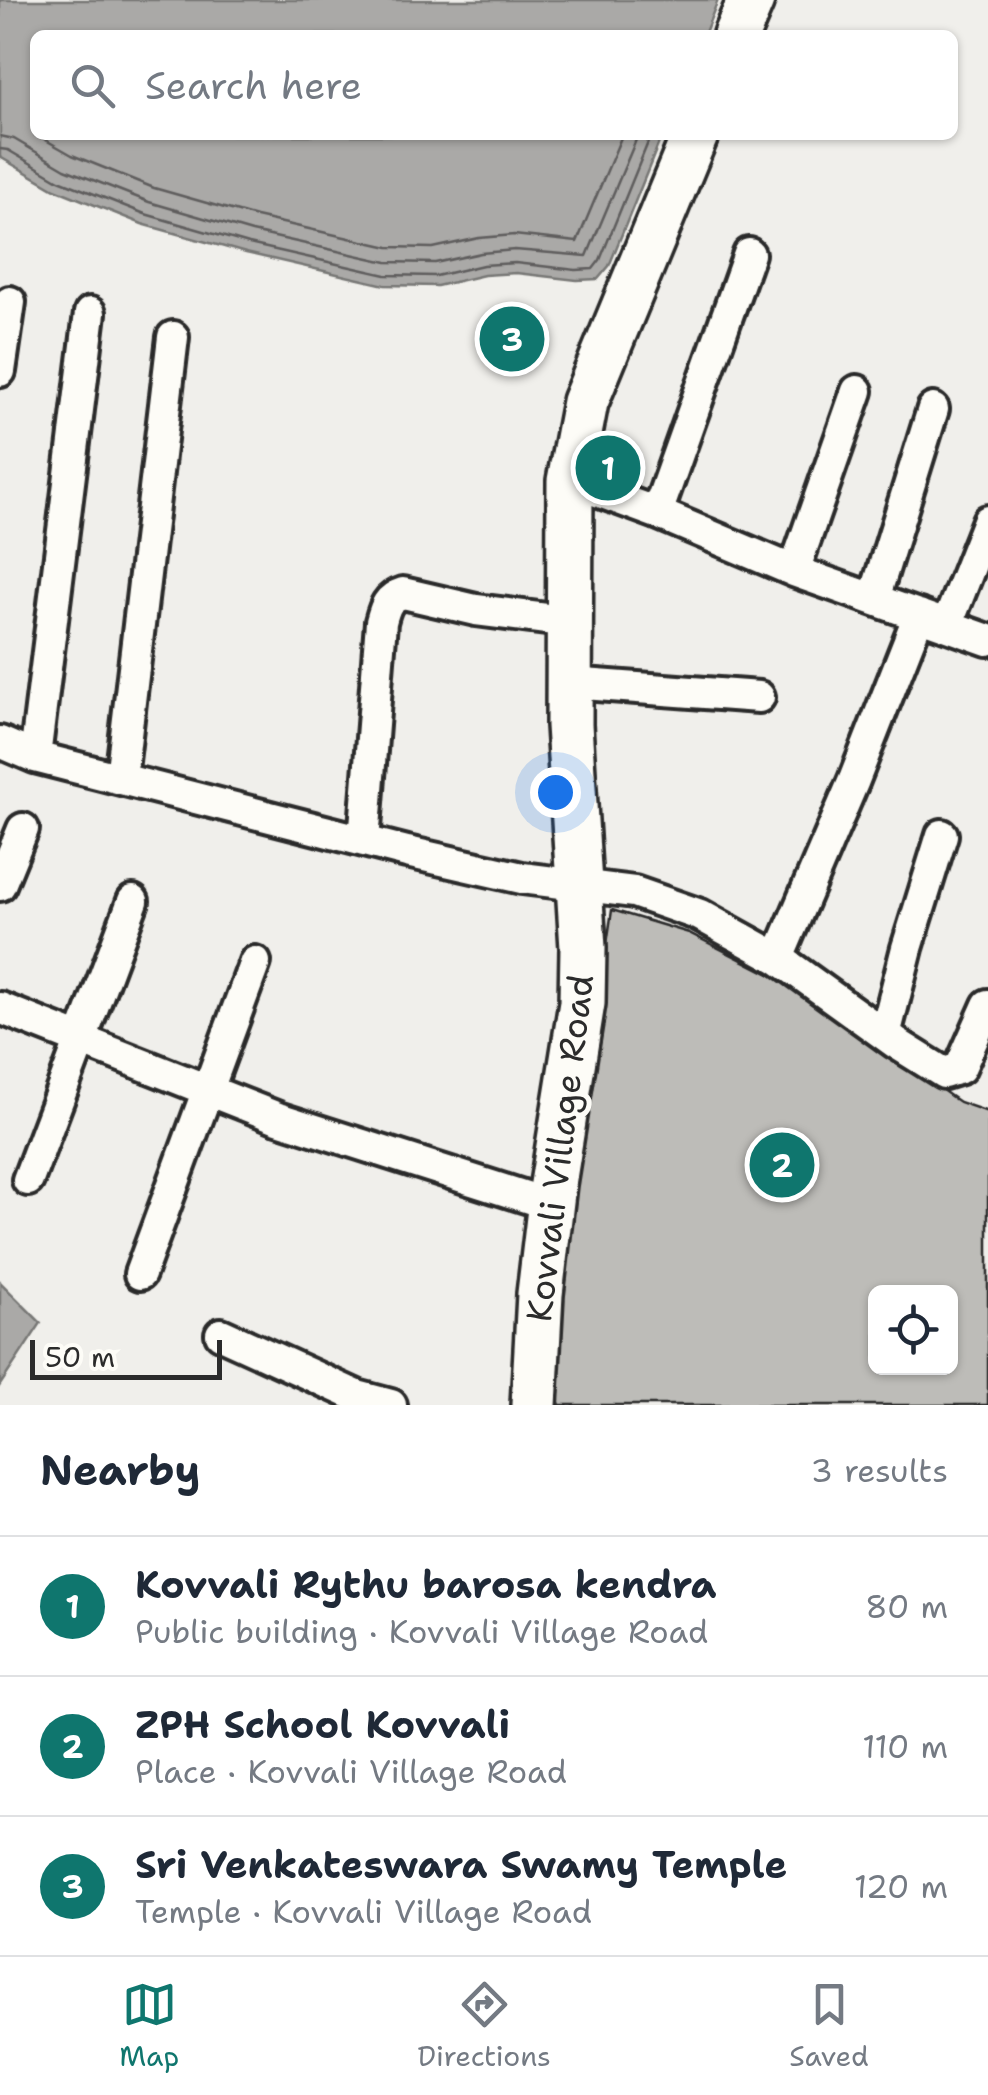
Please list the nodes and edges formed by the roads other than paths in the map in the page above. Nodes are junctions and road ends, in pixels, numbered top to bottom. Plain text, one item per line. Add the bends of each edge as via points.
1 (751, 0) edge
2 (738, 30) edge
3 (694, 140) edge
4 (750, 254) dead end
5 (10, 302) dead end
6 (90, 312) dead end
7 (174, 338) dead end
8 (0, 370) edge
9 (857, 391) dead end
10 (932, 409) dead end
11 (570, 482) junction
12 (656, 513) junction
13 (988, 522) edge
14 (794, 571) junction
15 (874, 599) junction
16 (933, 620) junction
17 (570, 622) junction
18 (988, 640) edge
19 (570, 683) junction
20 (758, 697) dead end
21 (0, 742) edge
22 (35, 757) junction
23 (122, 778) junction
24 (24, 829) dead end
25 (942, 835) dead end
26 (364, 841) junction
27 (580, 884) junction
28 (0, 885) edge
29 (133, 901) dead end
30 (778, 958) junction
31 (255, 962) dead end
32 (988, 1005) edge
33 (0, 1008) edge
34 (886, 1036) junction
35 (82, 1040) junction
36 (209, 1090) junction
37 (28, 1180) dead end
38 (551, 1205) junction
39 (140, 1274) dead end
40 (221, 1334) dead end
41 (391, 1405) edge
42 (534, 1405) edge

1 - 2 street
3 - 11 street, Kovvali Village Road via 586,402
4 - 12 street
5 - 8 street
6 - 22 street
7 - 23 street
9 - 14 street
10 - 15 street
11 - 12 street
11 - 17 street, Kovvali Village Road
12 - 14 street
13 - 16 street
14 - 15 street
15 - 16 street
16 - 18 street
16 - 30 street via 854,780
17 - 19 street, Kovvali Village Road
17 - 26 street via 392,596 382,622
19 - 20 street
19 - 27 street, Kovvali Village Road
21 - 22 street
22 - 23 street
23 - 26 street
24 - 28 street
25 - 34 street
26 - 27 street via 522,878
27 - 30 street via 634,892 700,915
27 - 38 street, Kovvali Village Road via 582,1003
29 - 35 street
30 - 34 street
31 - 36 street
32 - 34 street via 960,1068 952,1072 936,1071
33 - 35 street
35 - 36 street
35 - 37 street
36 - 38 street
36 - 39 street
38 - 42 street, Kovvali Village Road
40 - 41 street

